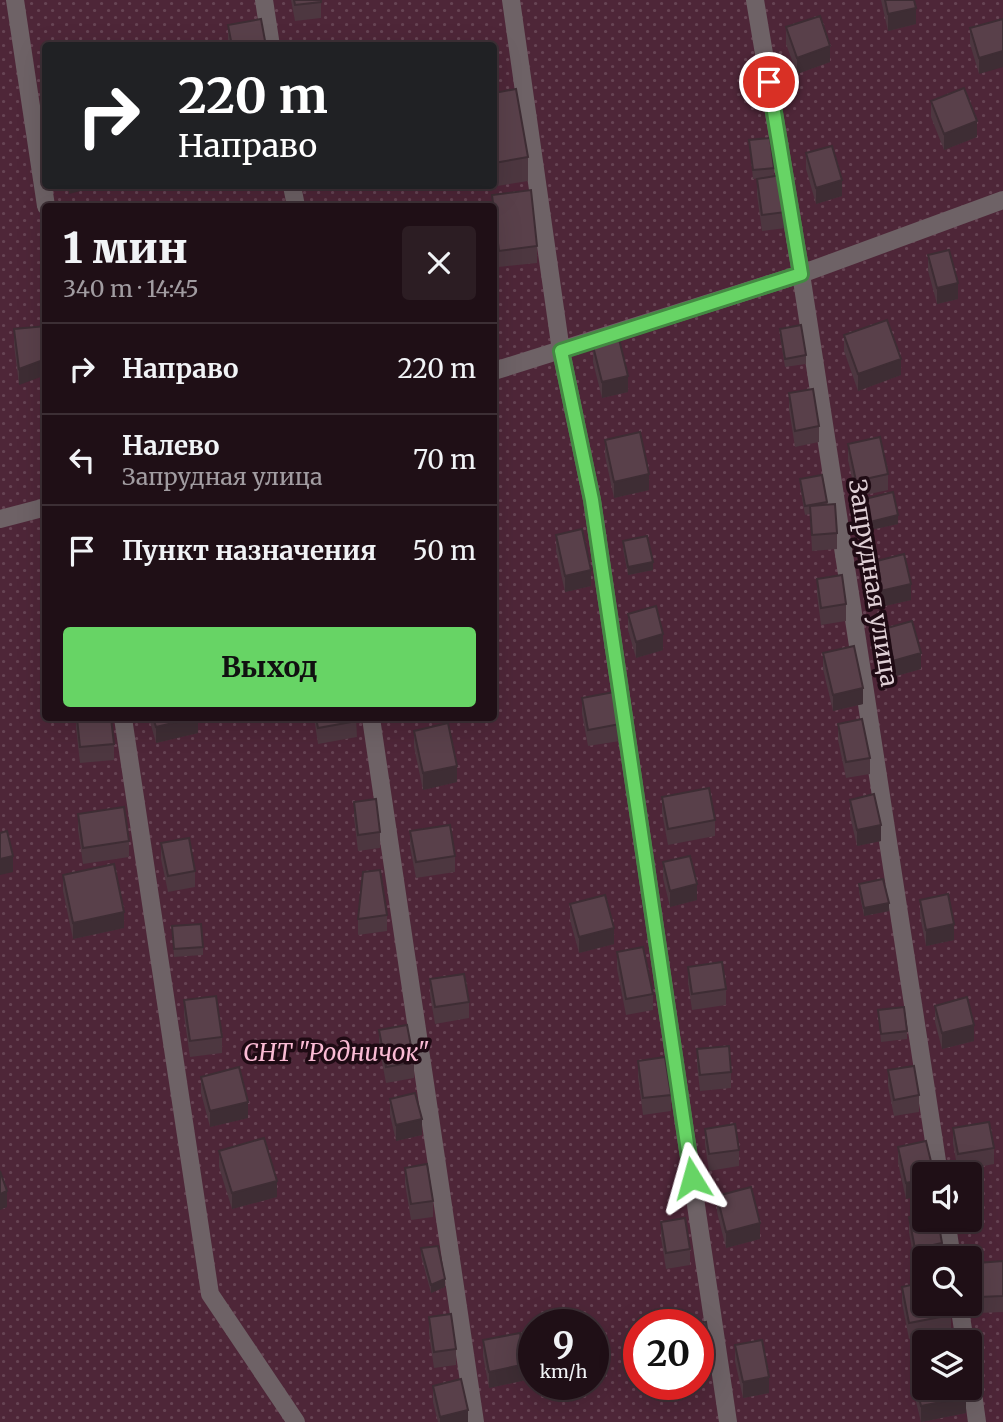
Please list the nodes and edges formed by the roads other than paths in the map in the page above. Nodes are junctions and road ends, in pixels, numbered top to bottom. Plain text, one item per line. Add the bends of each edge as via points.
1 (15, 0) edge
2 (264, 0) edge
3 (511, 0) edge
4 (755, 0) edge
5 (270, 42) edge
6 (42, 179) edge
7 (1003, 200) edge
8 (801, 274) junction
9 (561, 351) junction
10 (497, 370) edge
11 (42, 508) edge
12 (0, 519) edge
13 (123, 721) edge
14 (371, 721) edge
15 (937, 1162) edge
16 (974, 1400) edge
17 (296, 1422) edge
18 (475, 1422) edge
19 (728, 1422) edge
20 (977, 1422) edge

1 - 6 lane
2 - 5 lane
3 - 9 lane
4 - 8 lane, Запрудная улица
7 - 8 lane
8 - 9 lane
8 - 15 lane, Запрудная улица
9 - 10 lane
9 - 19 lane via 592,500
11 - 12 lane
13 - 17 lane via 210,1294
14 - 18 lane
16 - 20 lane

